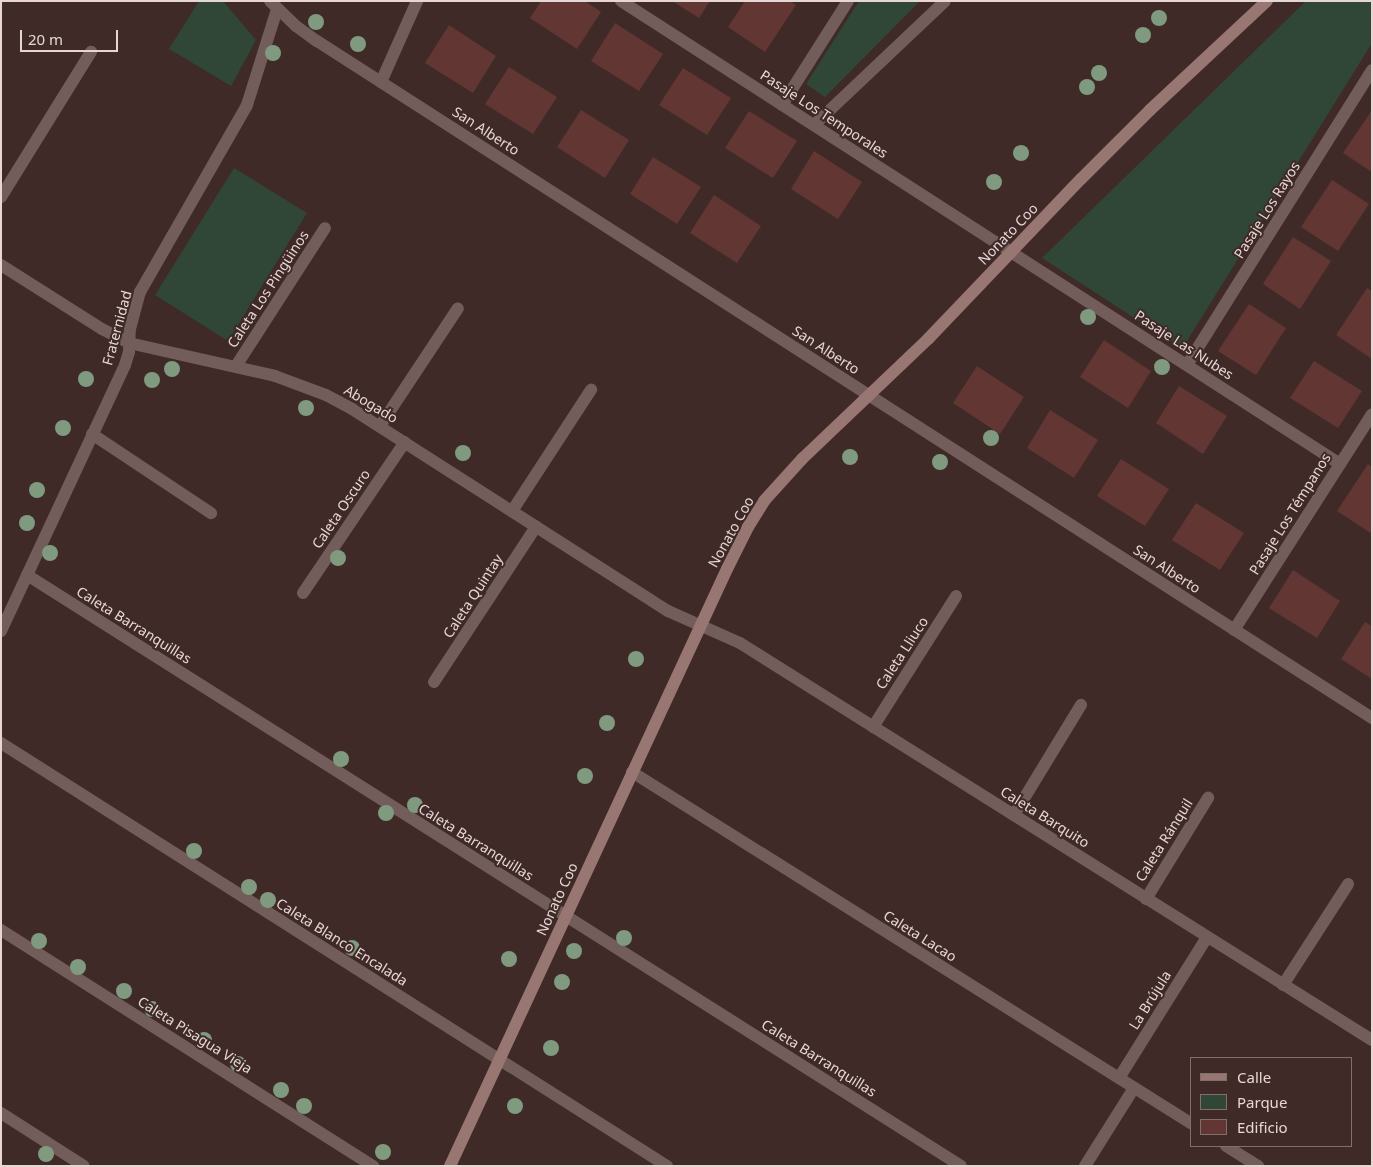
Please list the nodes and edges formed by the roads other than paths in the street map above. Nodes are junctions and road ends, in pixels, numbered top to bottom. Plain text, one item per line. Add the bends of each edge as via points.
1 (418, 1) edge
2 (621, 1) edge
3 (848, 1) edge
4 (945, 1) edge
5 (1267, 1) edge
6 (273, 5) edge
7 (91, 52) dead end
8 (1372, 70) edge
9 (381, 82) junction
10 (782, 105) junction
11 (814, 125) junction
12 (1, 197) edge
13 (325, 228) dead end
14 (1012, 252) junction
15 (1, 266) edge
16 (458, 308) dead end
17 (129, 342) junction
18 (1187, 365) junction
19 (236, 366) junction
20 (591, 390) dead end
21 (871, 396) junction
22 (1372, 414) edge
23 (380, 426) junction
24 (92, 434) junction
25 (405, 442) junction
26 (1340, 464) junction
27 (512, 511) junction
28 (212, 512) dead end
29 (536, 527) junction
30 (27, 575) junction
31 (303, 593) dead end
32 (956, 596) dead end
33 (700, 626) junction
34 (1234, 630) junction
35 (1, 631) edge
36 (434, 682) dead end
37 (1082, 705) dead end
38 (1372, 718) edge
39 (873, 727) junction
40 (1, 743) edge
41 (632, 772) junction
42 (1208, 798) dead end
43 (1014, 815) junction
44 (1348, 884) dead end
45 (1146, 898) junction
46 (566, 916) junction
47 (1, 930) edge
48 (1207, 937) junction
49 (1283, 985) junction
50 (1372, 1040) edge
51 (499, 1059) junction
52 (1119, 1078) junction
53 (1134, 1088) junction
54 (1, 1113) edge
55 (1190, 1123) edge
56 (1228, 1147) edge
57 (84, 1166) edge
58 (373, 1166) edge
59 (450, 1166) edge
60 (667, 1166) edge
61 (961, 1166) edge
62 (1085, 1166) edge
63 (1258, 1166) edge

1 - 9 street
2 - 10 street, Pasaje Los Temporales
3 - 10 street
4 - 11 street
5 - 14 main road, Nonato Coo via 1150,110
6 - 9 street, San Alberto via 296,26
6 - 17 street, Fraternidad via 247,106 140,292
7 - 12 street
8 - 18 street, Pasaje Los Rayos
9 - 21 street, San Alberto
10 - 11 street, Pasaje Los Temporales
11 - 14 street, Pasaje Los Temporales
13 - 19 street, Caleta Los Pingüinos
14 - 18 street, Pasaje Las Nubes
14 - 21 main road, Nonato Coo
15 - 17 street, Abogado via 102,329
16 - 23 street
17 - 19 street, Abogado
17 - 24 street, Fraternidad via 125,365
18 - 26 street, Pasaje Las Nubes
19 - 23 street, Abogado via 326,395
20 - 27 street
21 - 33 main road, Nonato Coo via 802,459 764,501
21 - 34 street, San Alberto
22 - 26 street, Pasaje Los Témpanos
23 - 25 street, Abogado
24 - 28 street
24 - 30 street, Fraternidad
25 - 27 street, Abogado
25 - 31 street, Caleta Oscuro
26 - 34 street, Pasaje Los Témpanos
27 - 29 street, Abogado
29 - 33 street, Abogado via 668,611
29 - 36 street, Caleta Quintay
30 - 35 street, Fraternidad
30 - 46 street, Caleta Barranquillas
32 - 39 street, Caleta Lliuco
33 - 39 street, Caleta Barquito via 740,644
33 - 41 main road, Nonato Coo
34 - 38 street, San Alberto
37 - 43 street
39 - 43 street, Caleta Barquito
40 - 51 street, Caleta Blanco Encalada
41 - 46 main road, Nonato Coo
41 - 52 street, Caleta Lacao
42 - 45 street, Caleta Ránquil
43 - 45 street, Caleta Barquito
44 - 49 street
45 - 48 street, Caleta Barquito
46 - 51 main road, Nonato Coo
46 - 61 street, Caleta Barranquillas
47 - 58 street, Caleta Pisagua Vieja
48 - 49 street, Caleta Barquito
48 - 52 street, La Brújula
49 - 50 street, Caleta Barquito
51 - 59 main road, Nonato Coo
51 - 60 street, Caleta Blanco Encalada
52 - 53 street, Caleta Lacao
53 - 55 street, Caleta Lacao
53 - 62 street
54 - 57 street
56 - 63 street

